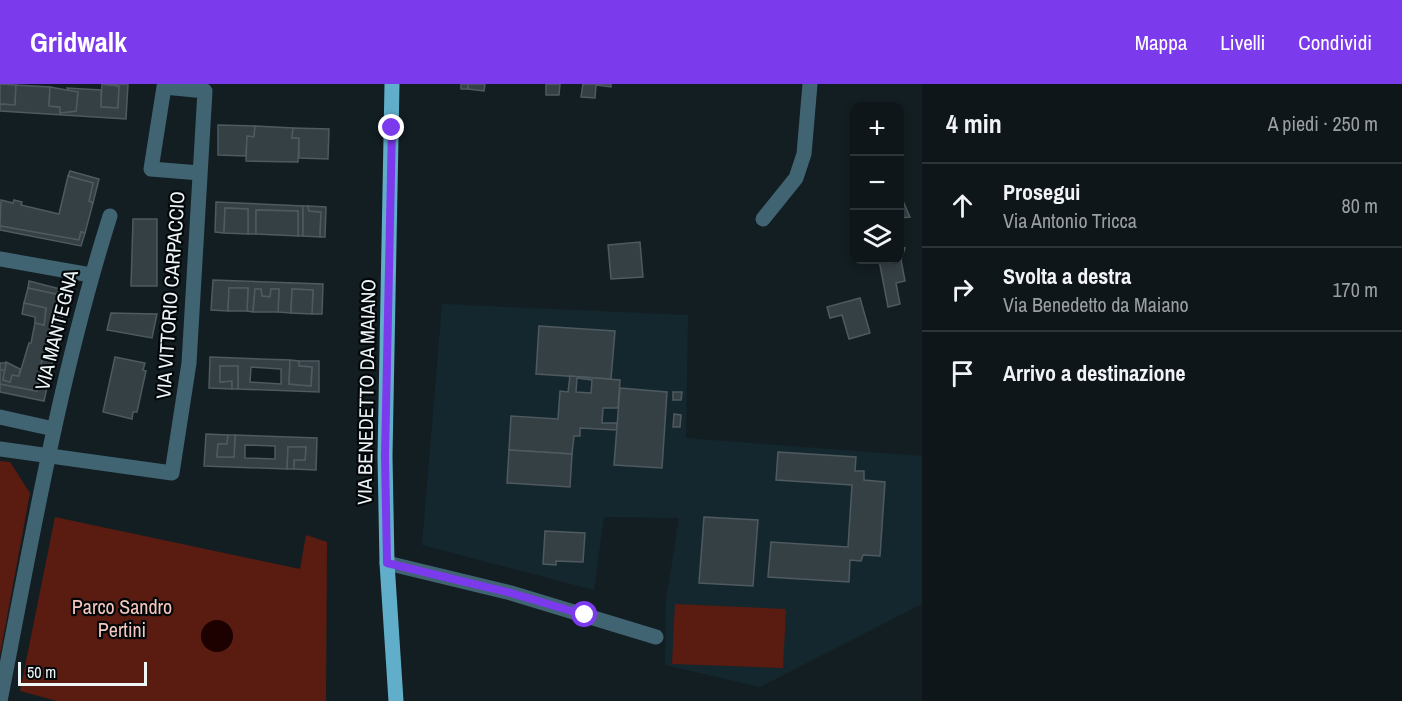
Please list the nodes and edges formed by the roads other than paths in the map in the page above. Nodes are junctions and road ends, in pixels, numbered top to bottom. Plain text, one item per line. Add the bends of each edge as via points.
1 (392, 84) edge
2 (810, 84) edge
3 (200, 173) junction
4 (110, 216) dead end
5 (763, 219) dead end
6 (0, 259) edge
7 (91, 275) junction
8 (0, 417) edge
9 (54, 429) junction
10 (0, 449) edge
11 (47, 456) junction
12 (387, 563) junction
13 (656, 637) dead end
14 (0, 701) edge
15 (396, 701) edge

1 - 12 main road, VIA BENEDETTO DA MAIANO via 385,456
2 - 5 street via 799,170
3 - 3 street, VIA VITTORIO CARPACCIO via 205,91 164,87 152,169
3 - 11 street, VIA VITTORIO CARPACCIO via 189,363 172,473
4 - 7 street, VIA MANTEGNA
6 - 7 street
7 - 9 street, VIA MANTEGNA
8 - 9 street
9 - 11 street, VIA MANTEGNA
10 - 11 street
11 - 14 street, VIA MANTEGNA
12 - 13 street via 511,593
12 - 15 main road, VIA BENEDETTO DA MAIANO

